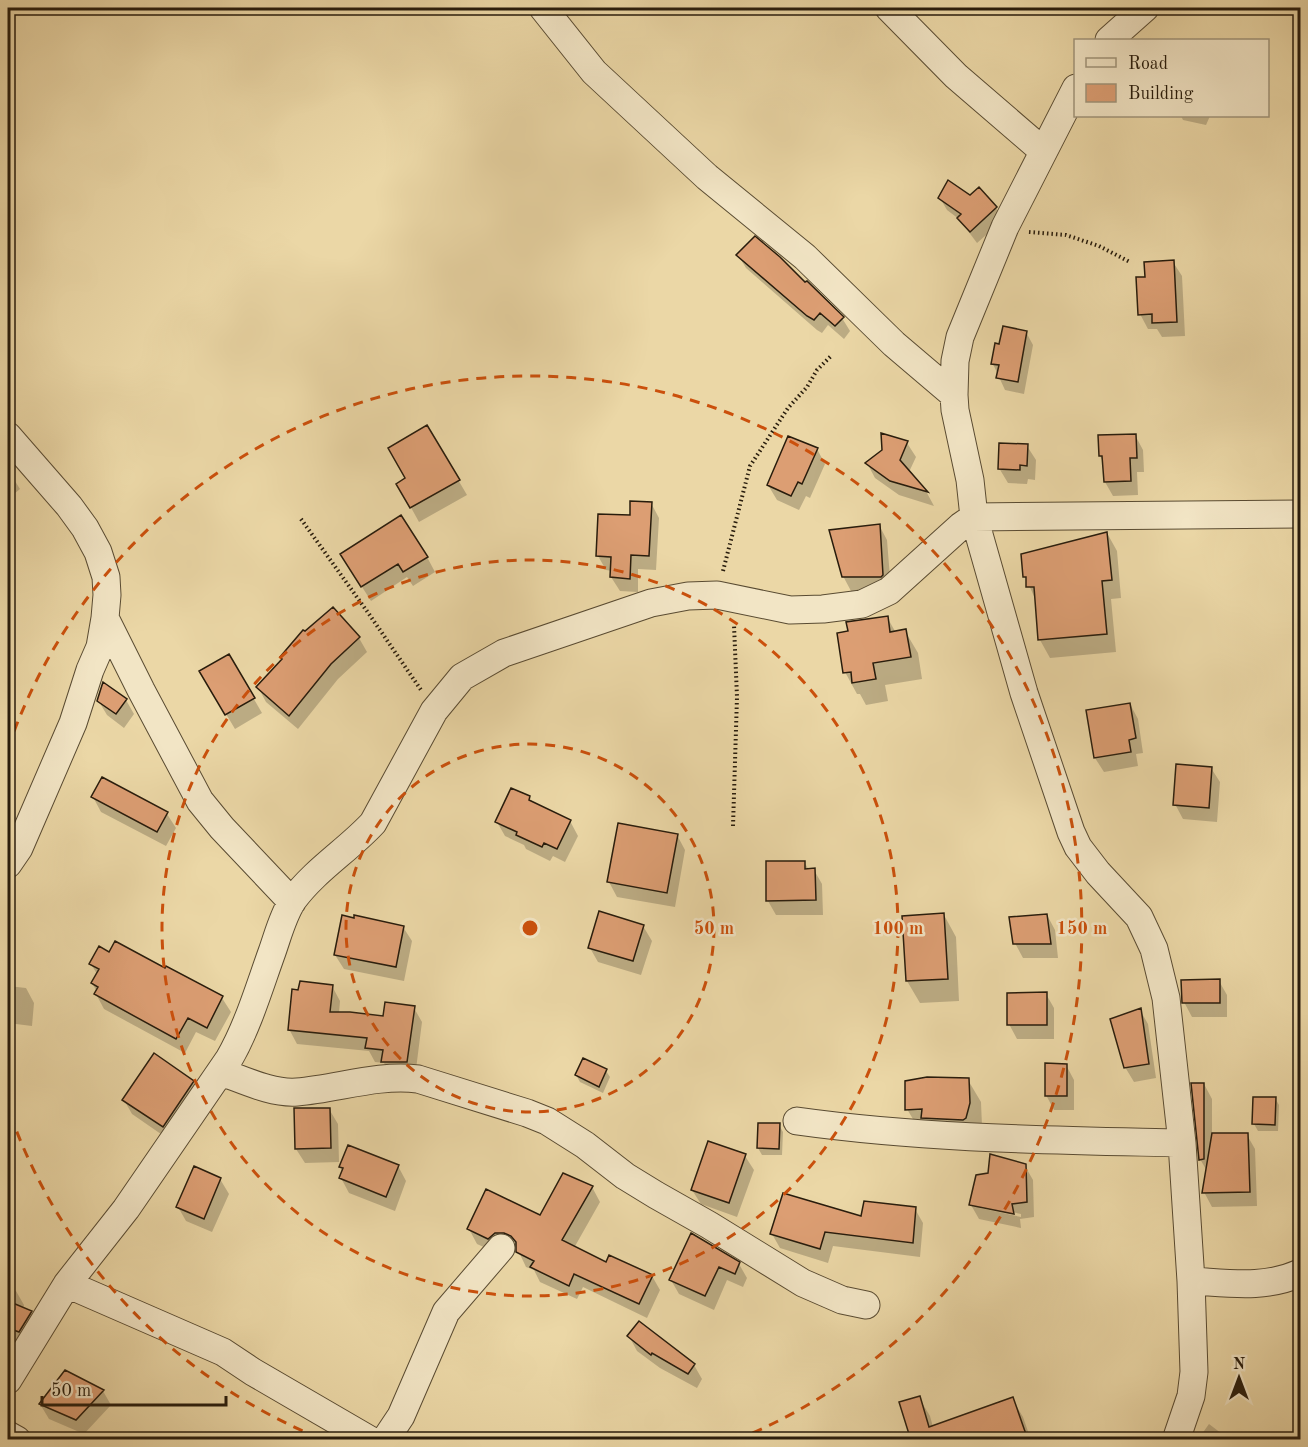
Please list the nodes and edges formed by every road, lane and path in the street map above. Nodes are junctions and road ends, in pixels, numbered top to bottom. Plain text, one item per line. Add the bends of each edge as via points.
1 (543, 8) edge
2 (889, 8) edge
3 (1145, 8) edge
4 (1110, 39) edge
5 (1074, 92) edge
6 (1042, 151) junction
7 (1005, 227) junction
8 (1130, 262) dead end
9 (831, 356) dead end
10 (954, 395) junction
11 (8, 436) edge
12 (1300, 514) edge
13 (974, 517) junction
14 (300, 519) dead end
15 (725, 596) junction
16 (105, 618) junction
17 (434, 711) junction
18 (733, 826) dead end
19 (8, 864) edge
20 (292, 902) junction
21 (221, 1072) junction
22 (797, 1121) dead end
23 (1182, 1143) junction
24 (501, 1248) dead end
25 (1300, 1273) edge
26 (1191, 1281) junction
27 (67, 1284) junction
28 (866, 1305) dead end
29 (8, 1380) edge
30 (8, 1435) edge
31 (17, 1440) edge
32 (369, 1440) edge
33 (385, 1440) edge
34 (1176, 1440) edge

1 - 10 street via 594,72 706,177 805,257 894,344
2 - 6 street via 956,76
3 - 4 street
5 - 6 street
6 - 7 street
7 - 8 path via 1066,236 1100,246
7 - 10 street via 957,347
9 - 15 path via 788,408 750,466
10 - 13 street
11 - 16 street via 69,506 98,552 106,577
12 - 13 street
13 - 15 street via 889,591 861,604 790,610
13 - 23 street via 1024,693 1071,832 1098,873 1134,910 1154,949 1166,998
14 - 17 path
15 - 17 street via 688,596 651,603 504,653 462,677
15 - 18 path via 737,697
16 - 19 street via 100,647 73,723 19,848
16 - 20 street via 200,801
17 - 20 street via 373,823 317,873
20 - 21 street via 241,1038
21 - 27 street via 126,1209
21 - 28 street via 275,1090 297,1092 412,1078 527,1113 556,1127 633,1181 803,1283 833,1297
22 - 23 street via 857,1130 989,1139
23 - 26 street
24 - 33 street via 446,1312 401,1416
25 - 26 street via 1265,1284
26 - 34 street via 1193,1385
27 - 29 street
27 - 32 street via 223,1352
30 - 31 street

